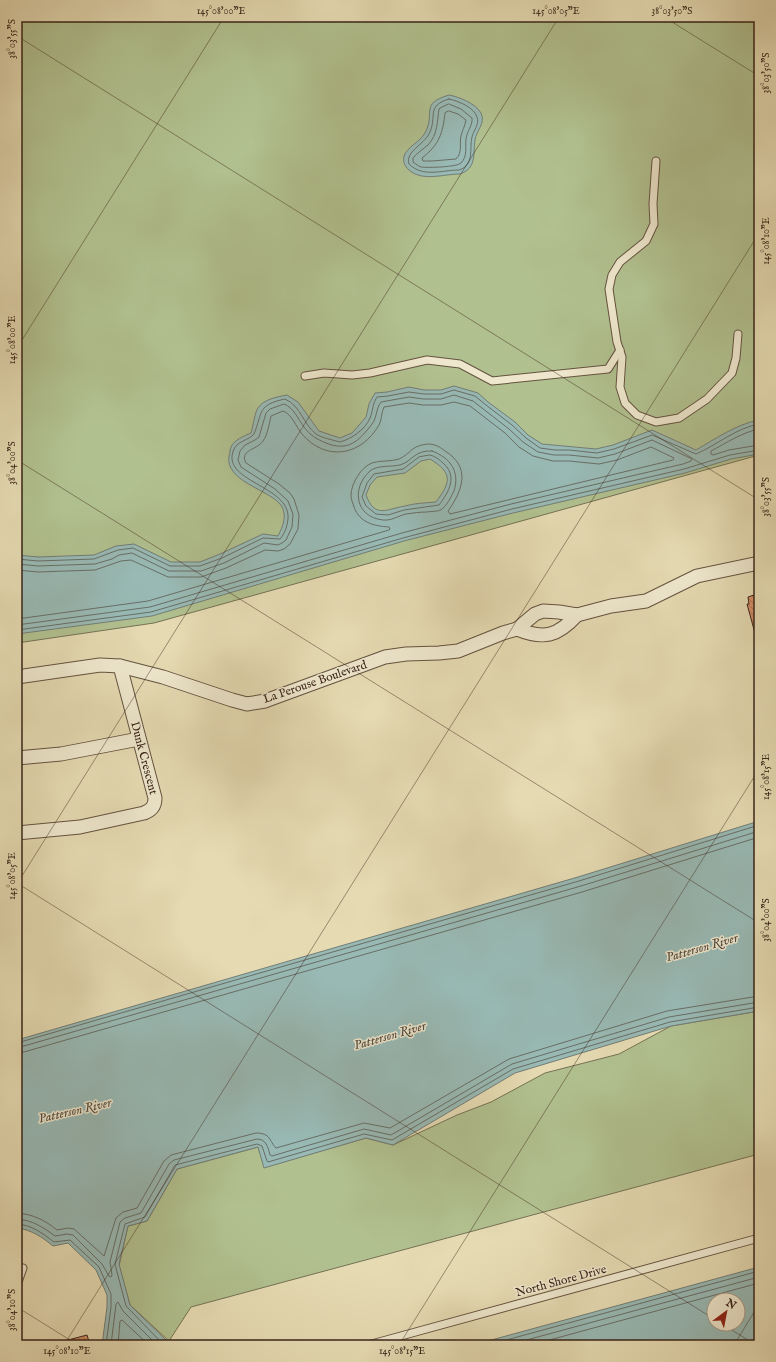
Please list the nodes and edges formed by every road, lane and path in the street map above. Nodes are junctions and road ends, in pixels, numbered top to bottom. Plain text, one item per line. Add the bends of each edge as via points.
1 (656, 161) dead end
2 (738, 334) dead end
3 (620, 350) junction
4 (306, 376) dead end
5 (759, 563) edge
6 (577, 615) junction
7 (518, 629) junction
8 (120, 666) junction
9 (17, 678) edge
10 (139, 739) junction
11 (17, 758) edge
12 (17, 833) edge
13 (759, 1238) edge
14 (17, 1268) edge
15 (17, 1285) edge
16 (368, 1345) edge

1 - 3 lane via 654,224 646,241 620,262 612,275 609,289
2 - 3 lane via 732,373 707,399 679,418 656,422 637,415 625,403 620,387
3 - 4 lane via 608,369 511,380 492,381 460,364 427,360 370,374 324,373
5 - 6 street, La Perouse Boulevard via 697,576 646,601 611,606
6 - 7 street, La Perouse Boulevard via 543,611 532,616
6 - 7 street, La Perouse Boulevard via 563,628 549,635 535,635
7 - 8 street, La Perouse Boulevard via 458,651 385,657 265,701 247,704
8 - 9 street, La Perouse Boulevard via 100,665
8 - 10 street, Dunk Crescent
10 - 11 street via 61,754
10 - 12 street, Dunk Crescent via 155,798 155,805 150,810 80,827
13 - 16 lane, North Shore Drive
14 - 15 lane via 23,1268

